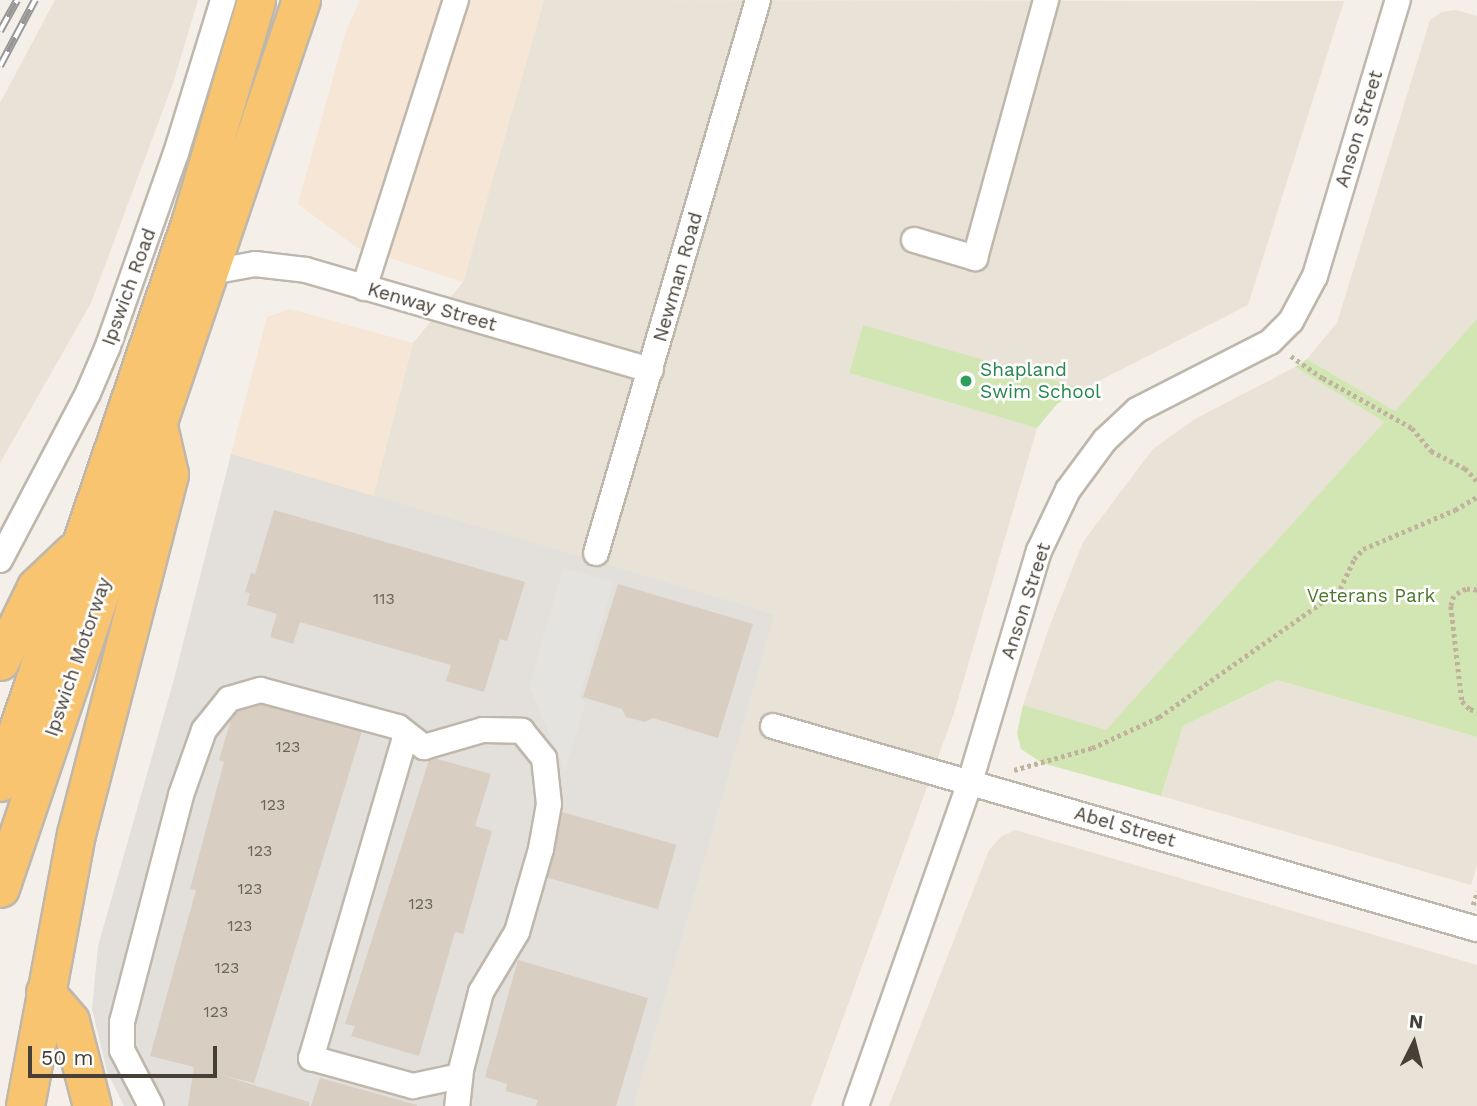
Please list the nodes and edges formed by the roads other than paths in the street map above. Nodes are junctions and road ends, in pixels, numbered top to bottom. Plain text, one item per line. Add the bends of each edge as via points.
1 (223, 0) edge
2 (256, 0) edge
3 (301, 0) edge
4 (456, 0) edge
5 (758, 0) edge
6 (1046, 0) edge
7 (1398, 0) edge
8 (914, 240) dead end
9 (211, 272) junction
10 (364, 288) junction
11 (651, 370) junction
12 (158, 426) junction
13 (77, 549) junction
14 (596, 553) dead end
15 (0, 560) edge
16 (0, 661) edge
17 (773, 726) dead end
18 (406, 734) junction
19 (0, 782) edge
20 (970, 782) junction
21 (0, 888) edge
22 (1477, 929) edge
23 (45, 992) junction
24 (460, 1076) junction
25 (25, 1106) edge
26 (92, 1106) edge
27 (151, 1106) edge
28 (457, 1106) edge
29 (856, 1106) edge

1 - 15 street, Ipswich Road via 172,166 108,346
2 - 13 highway, Ipswich Road via 191,220
3 - 9 highway
4 - 10 street
5 - 11 street, Newman Road
6 - 8 street via 975,258
7 - 20 street, Anson Street via 1315,276 1291,321 1270,342 1137,410 1105,440 1068,489 1039,551
9 - 10 street, Kenway Street via 273,264
9 - 12 highway
10 - 11 street, Kenway Street
11 - 14 street, Newman Road
12 - 21 highway, Ipswich Motorway
12 - 23 highway via 169,474 76,834
13 - 16 highway via 36,587
13 - 19 highway, Ipswich Motorway
17 - 20 street, Abel Street
18 - 24 street via 311,1058 413,1086
18 - 24 street via 424,747 483,730 522,731 544,758 549,804 541,849 517,932 481,992
18 - 27 street via 397,727 261,690 229,699 204,730 181,794 122,1022 122,1050
20 - 22 street, Abel Street
20 - 29 street, Anson Street
23 - 25 highway
23 - 26 highway via 70,1021
24 - 28 street

